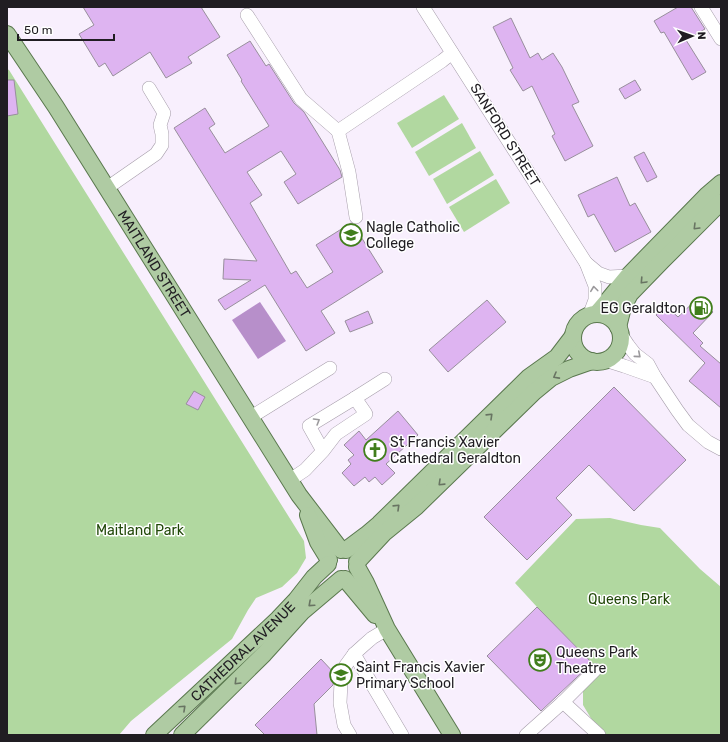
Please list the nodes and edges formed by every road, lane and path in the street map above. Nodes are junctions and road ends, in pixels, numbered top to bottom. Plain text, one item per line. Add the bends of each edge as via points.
1 (423, 7) edge
2 (701, 7) edge
3 (247, 15) dead end
4 (7, 34) edge
5 (721, 39) edge
6 (452, 53) junction
7 (149, 88) dead end
8 (338, 131) junction
9 (721, 183) edge
10 (107, 188) junction
11 (721, 202) edge
12 (356, 218) dead end
13 (586, 263) junction
14 (628, 276) junction
15 (592, 315) junction
16 (619, 330) junction
17 (573, 336) junction
18 (599, 361) junction
19 (330, 368) dead end
20 (655, 378) junction
21 (385, 379) dead end
22 (355, 398) junction
23 (251, 417) junction
24 (721, 449) edge
25 (323, 451) junction
26 (290, 480) junction
27 (299, 495) junction
28 (344, 550) junction
29 (328, 562) junction
30 (357, 564) junction
31 (343, 579) junction
32 (387, 629) junction
33 (354, 654) junction
34 (594, 670) dead end
35 (563, 702) junction
36 (154, 735) edge
37 (182, 735) edge
38 (350, 735) edge
39 (402, 735) edge
40 (452, 735) edge
41 (526, 735) edge
42 (599, 735) edge

1 - 6 street, SANFORD STREET
2 - 5 street
3 - 8 street via 301,99
4 - 10 main road, MAITLAND STREET
6 - 8 street
6 - 13 street, SANFORD STREET
7 - 10 street via 164,113 160,125 162,145 156,154
8 - 12 street via 349,172
9 - 14 main road
10 - 23 main road, MAITLAND STREET
11 -> 16 main road via 630,294
13 - 14 street, SANFORD STREET via 598,273 609,277
15 -> 13 street, SANFORD STREET via 595,286
14 - 15 main road via 607,302
15 - 16 main road via 608,317
15 - 17 main road via 578,324
16 - 18 main road via 621,340 616,352 611,357
16 -> 20 street via 635,354 648,364
17 - 18 main road via 580,355 586,359
28 -> 17 main road via 379,524 529,377 557,357
18 - 20 street via 624,366
18 -> 30 main road via 569,369 551,378 534,392 416,507 384,533
19 - 23 street
20 - 24 street via 688,425
21 - 22 street
22 - 25 street via 366,414 336,434
25 -> 22 street via 309,426
23 - 26 main road, MAITLAND STREET
25 - 26 street via 305,470
26 - 27 main road, MAITLAND STREET
27 - 28 main road, MAITLAND STREET
27 - 29 main road, MAITLAND STREET
28 - 29 main road via 334,553
28 - 30 main road via 353,554
29 - 31 main road via 330,572 336,578
36 -> 29 main road, CATHEDRAL AVENUE via 278,619
30 - 31 main road via 353,575
30 - 32 main road
31 - 32 main road
31 -> 37 main road, CATHEDRAL AVENUE via 302,612 264,654
32 - 33 street
32 - 40 main road
33 - 38 street via 346,665 341,682 340,703 344,725
33 - 39 street
34 - 35 street
35 - 41 street
35 - 42 street

